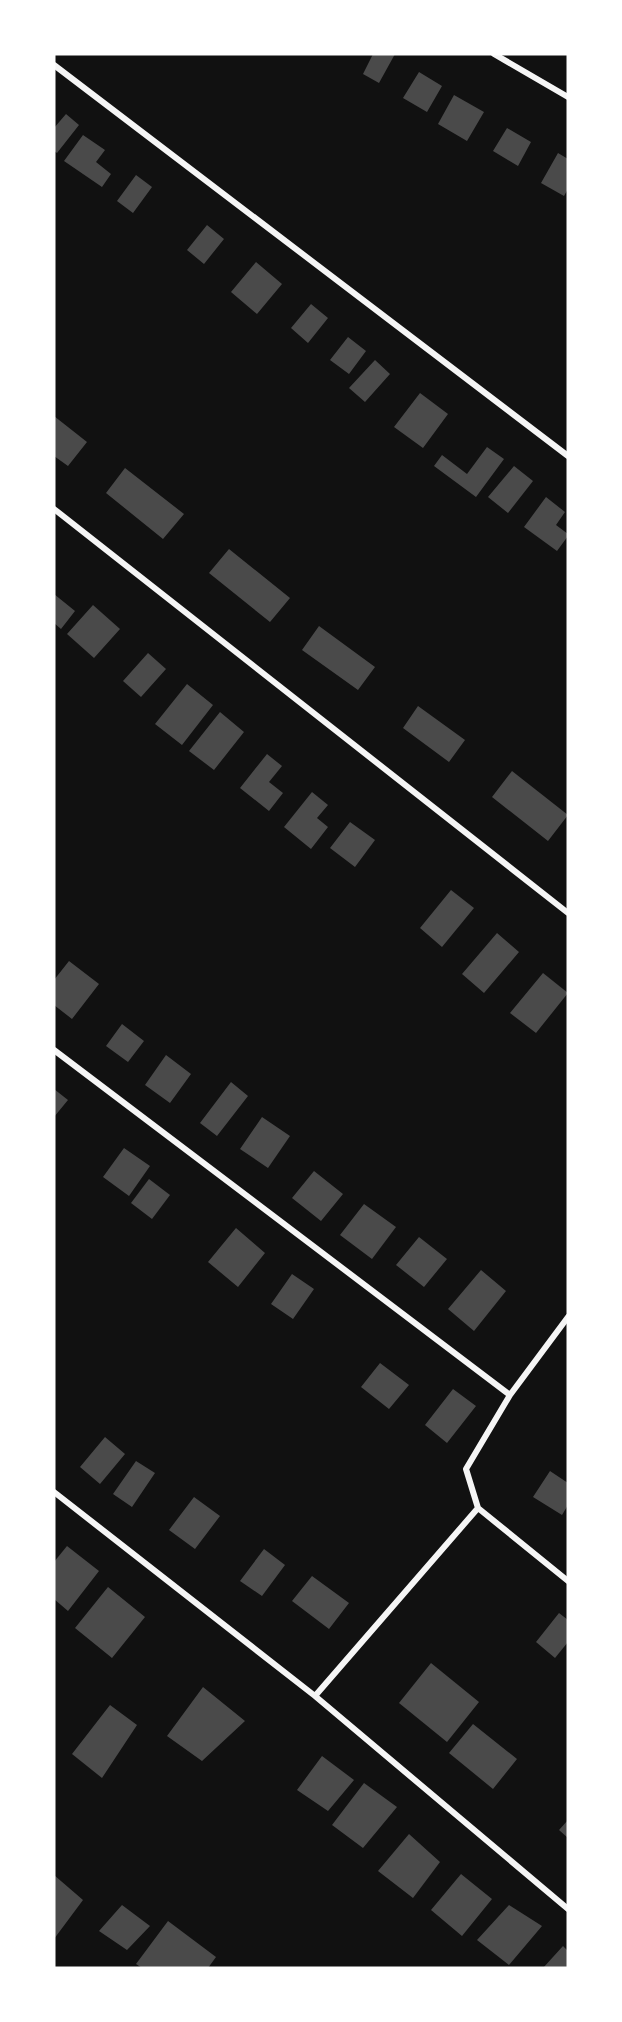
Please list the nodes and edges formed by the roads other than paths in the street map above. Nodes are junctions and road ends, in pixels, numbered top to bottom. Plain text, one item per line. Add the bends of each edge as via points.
1 (494, 54) edge
2 (54, 65) edge
3 (568, 97) edge
4 (568, 456) edge
5 (54, 509) edge
6 (568, 913) edge
7 (54, 1050) edge
8 (568, 1317) edge
9 (510, 1395) junction
10 (54, 1492) edge
11 (478, 1508) junction
12 (568, 1581) edge
13 (315, 1696) junction
14 (568, 1909) edge

1 - 3 street
2 - 4 street
5 - 6 street
7 - 9 street
8 - 9 street
9 - 11 street via 466,1469
10 - 13 street
11 - 12 street
11 - 13 street
13 - 14 street

